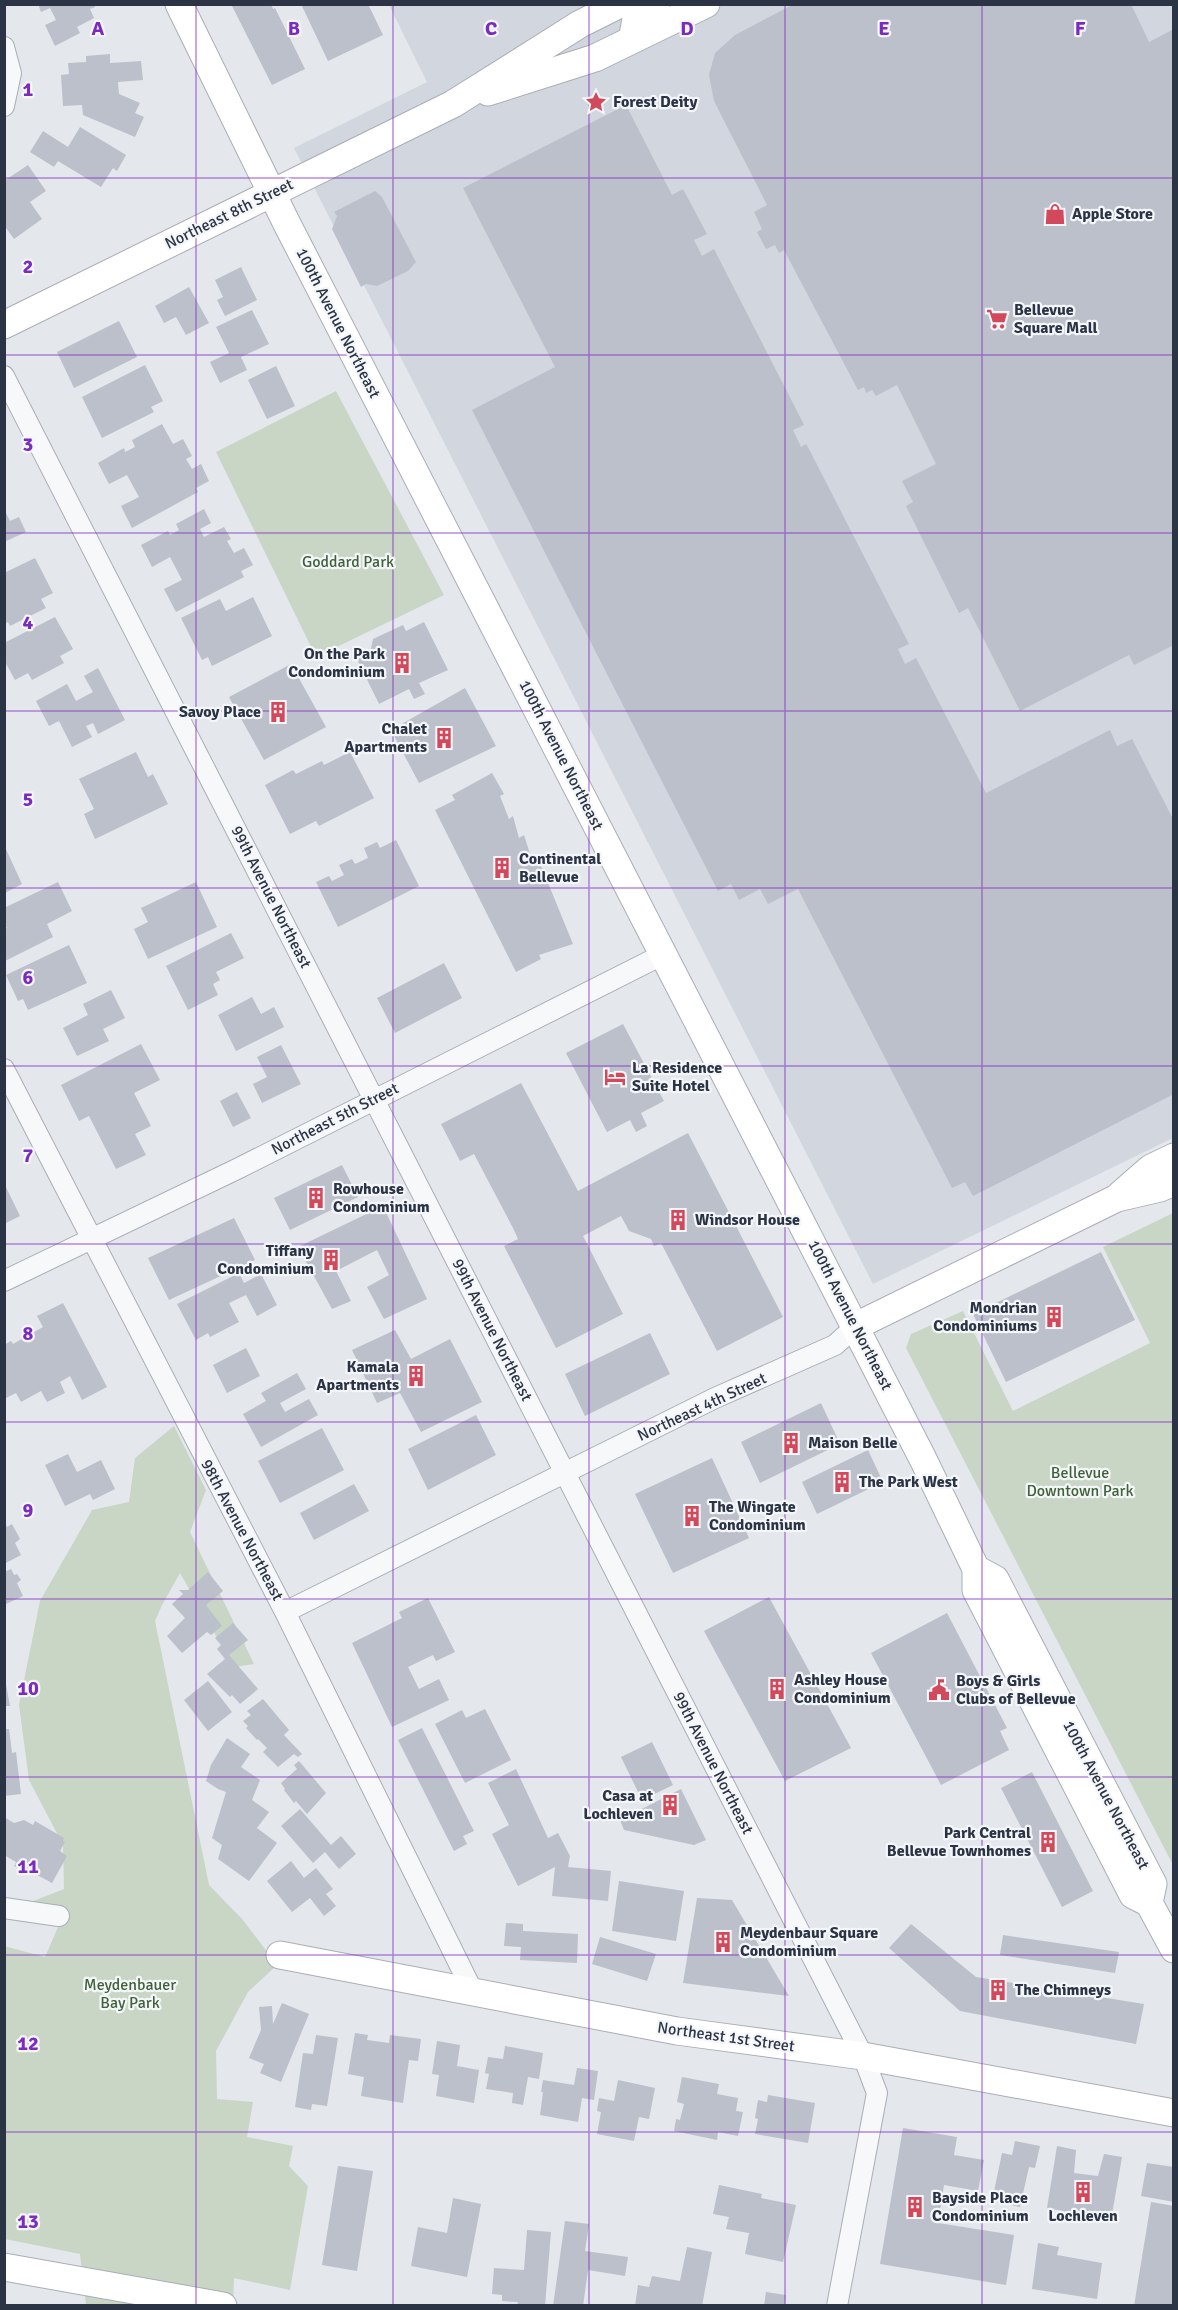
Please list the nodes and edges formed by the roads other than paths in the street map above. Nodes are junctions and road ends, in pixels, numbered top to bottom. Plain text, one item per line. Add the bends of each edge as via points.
1 (180, 4) edge
2 (620, 4) edge
3 (656, 4) edge
4 (706, 4) edge
5 (632, 40) junction
6 (4, 47) edge
7 (453, 104) junction
8 (4, 106) edge
9 (271, 193) junction
10 (4, 325) edge
11 (4, 376) edge
12 (664, 954) junction
13 (4, 1070) edge
14 (374, 1099) junction
15 (1173, 1157) edge
16 (1173, 1182) edge
17 (1117, 1198) junction
18 (92, 1240) junction
19 (4, 1281) edge
20 (856, 1326) junction
21 (566, 1474) junction
22 (285, 1612) junction
23 (4, 1908) edge
24 (59, 1916) dead end
25 (1173, 1950) edge
26 (280, 1955) dead end
27 (474, 1994) junction
28 (863, 2056) junction
29 (1173, 2114) edge
30 (4, 2267) edge
31 (223, 2306) edge
32 (837, 2306) edge

1 - 9 main road, 100th Avenue Northeast
2 - 7 main road, Northeast 8th Street via 580,24
3 - 5 main road via 637,14
4 - 5 main road, Northeast 8th Street
5 - 7 main road, Northeast 8th Street via 595,58
6 - 8 street via 11,73
7 - 9 main road, Northeast 8th Street
9 - 10 main road, Northeast 8th Street
9 - 12 main road, 100th Avenue Northeast
11 - 14 street, 99th Avenue Northeast
12 - 14 street, Northeast 5th Street
12 - 20 main road, 100th Avenue Northeast
13 - 18 street, 98th Avenue Northeast
14 - 18 street, Northeast 5th Street
14 - 21 street, 99th Avenue Northeast
15 - 17 main road, Northeast 4th Street via 1151,1168
16 - 17 main road, Northeast 4th Street
17 - 20 main road, Northeast 4th Street
18 - 19 street, Northeast 5th Street
18 - 22 street, 98th Avenue Northeast
20 - 21 street, Northeast 4th Street via 835,1345 715,1398
20 - 25 main road, 100th Avenue Northeast via 976,1569 976,1590 1133,1895 1149,1903
21 - 22 street, Northeast 4th Street
21 - 28 street, 99th Avenue Northeast
22 - 27 street, 98th Avenue Northeast
23 - 24 street
26 - 27 main road, Northeast 1st Street
27 - 28 main road, Northeast 1st Street via 677,2031
28 - 29 main road, Northeast 1st Street
28 - 32 street, 99th Avenue Northeast via 878,2093
30 - 31 main road

